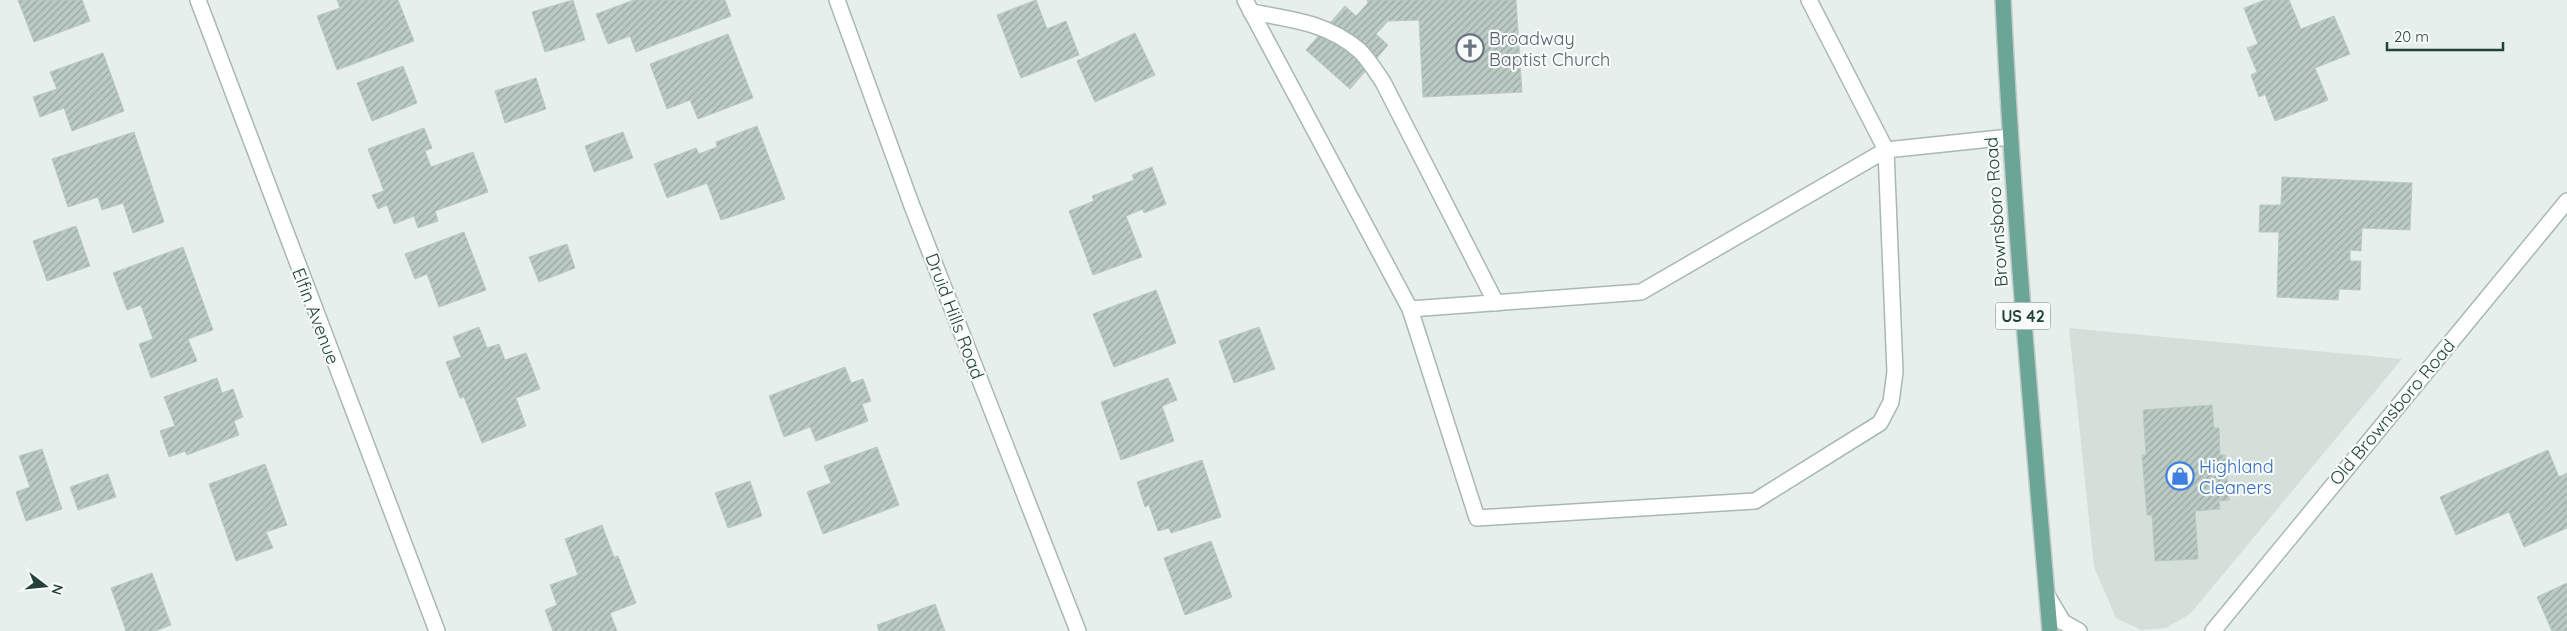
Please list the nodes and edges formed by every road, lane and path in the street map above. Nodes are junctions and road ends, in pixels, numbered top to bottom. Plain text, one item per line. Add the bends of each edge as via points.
1 (198, 0) edge
2 (837, 0) edge
3 (1810, 0) edge
4 (2003, 0) edge
5 (1248, 6) edge
6 (2010, 136) junction
7 (1886, 150) junction
8 (2567, 201) edge
9 (1496, 303) junction
10 (1410, 309) junction
11 (2047, 595) junction
12 (2215, 627) edge
13 (437, 631) edge
14 (1078, 631) edge
15 (2050, 631) edge
16 (2078, 631) edge
17 (2202, 631) edge

1 - 13 street, Elfin Avenue
2 - 14 street, Druid Hills Road via 912,206
3 - 7 street
4 - 6 main road, Brownsboro Road / US 42
5 - 9 street via 1312,23 1360,52 1384,82
5 - 10 street
6 - 7 street
6 - 11 main road, Brownsboro Road / US 42
7 - 9 street via 1641,292
7 - 10 street via 1895,372 1891,402 1880,423 1755,501 1477,518
8 - 12 street, Old Brownsboro Road
9 - 10 street
11 - 15 main road, Brownsboro Road / US 42
11 - 16 street via 2063,622
12 - 17 street

